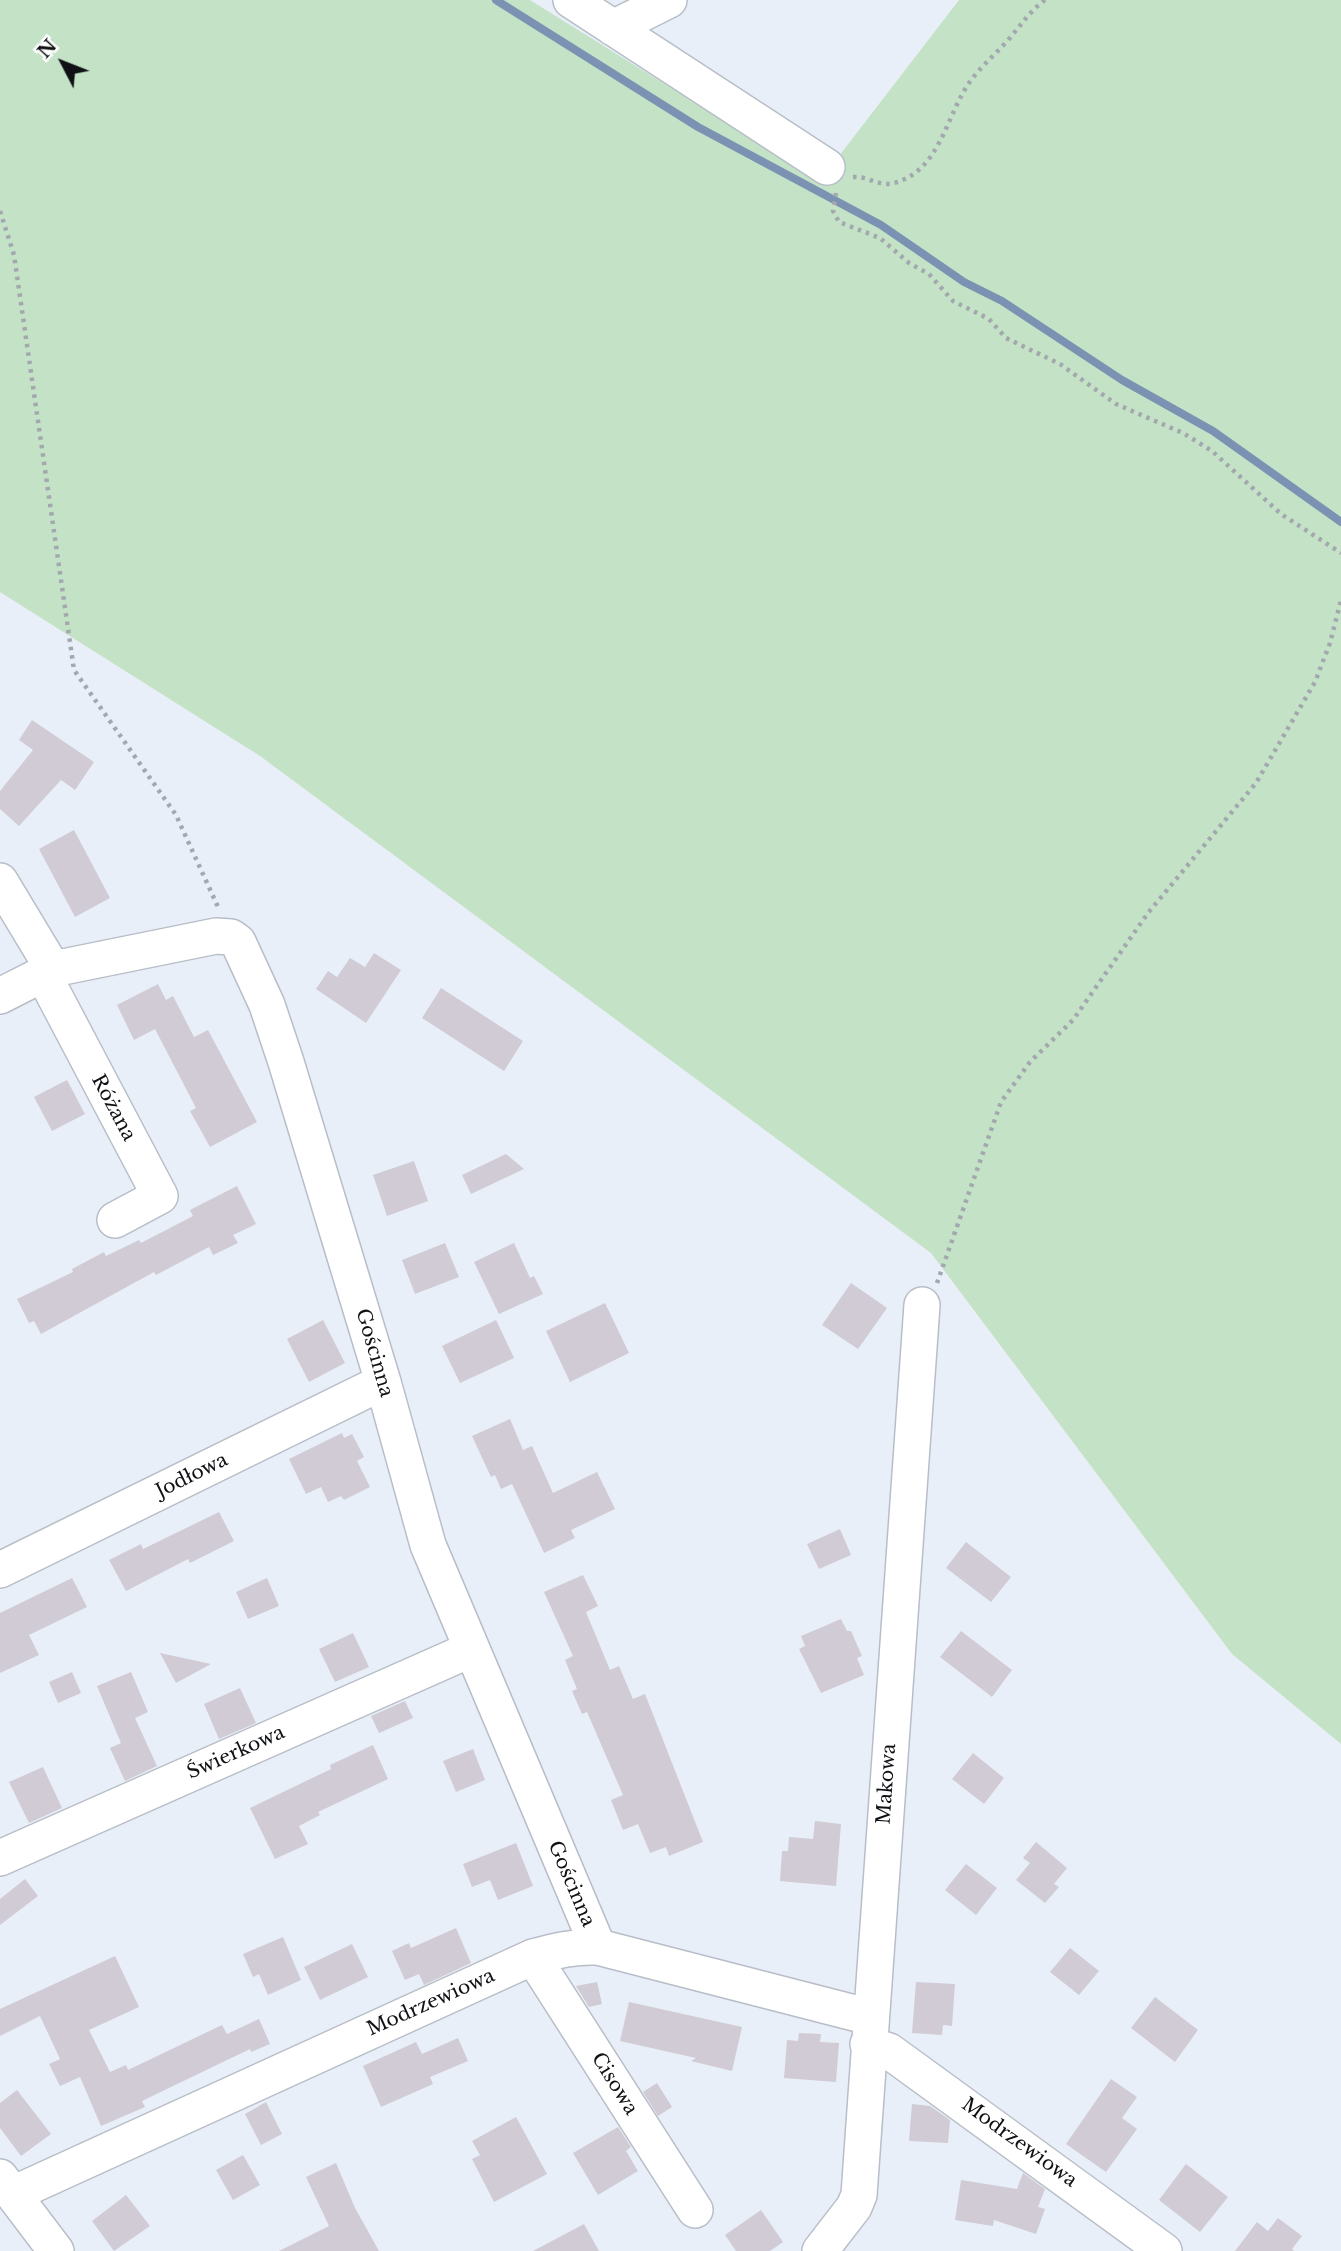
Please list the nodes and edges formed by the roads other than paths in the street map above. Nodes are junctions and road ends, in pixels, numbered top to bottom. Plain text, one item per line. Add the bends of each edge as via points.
1 (571, 0) edge
2 (669, 0) edge
3 (613, 28) junction
4 (834, 171) road end
5 (0, 881) edge
6 (48, 972) junction
7 (0, 996) edge
8 (115, 1220) dead end
9 (922, 1305) road end
10 (383, 1382) junction
11 (0, 1570) edge
12 (472, 1649) junction
13 (0, 1858) edge
14 (598, 1947) junction
15 (533, 1957) junction
16 (869, 2031) junction
17 (7, 2185) edge
18 (695, 2210) dead end
19 (56, 2251) edge
20 (820, 2251) edge
21 (1164, 2251) edge

1 - 3 street
2 - 3 street
3 - 4 street
5 - 6 street, Różana
6 - 7 street
6 - 8 street, Różana via 160,1196
6 - 10 street, Gościnna via 216,936 231,937 244,953 276,1032
9 - 16 street, Makowa
10 - 11 street, Jodłowa
10 - 12 street, Gościnna via 416,1509
12 - 13 street, Świerkowa
12 - 14 street, Gościnna
14 - 15 street, Modrzewiowa via 580,1946
14 - 16 street, Modrzewiowa
15 - 17 street, Modrzewiowa
15 - 18 street, Cisowa
16 - 20 street, Makowa via 859,2195
16 - 21 street, Modrzewiowa
17 - 19 street

